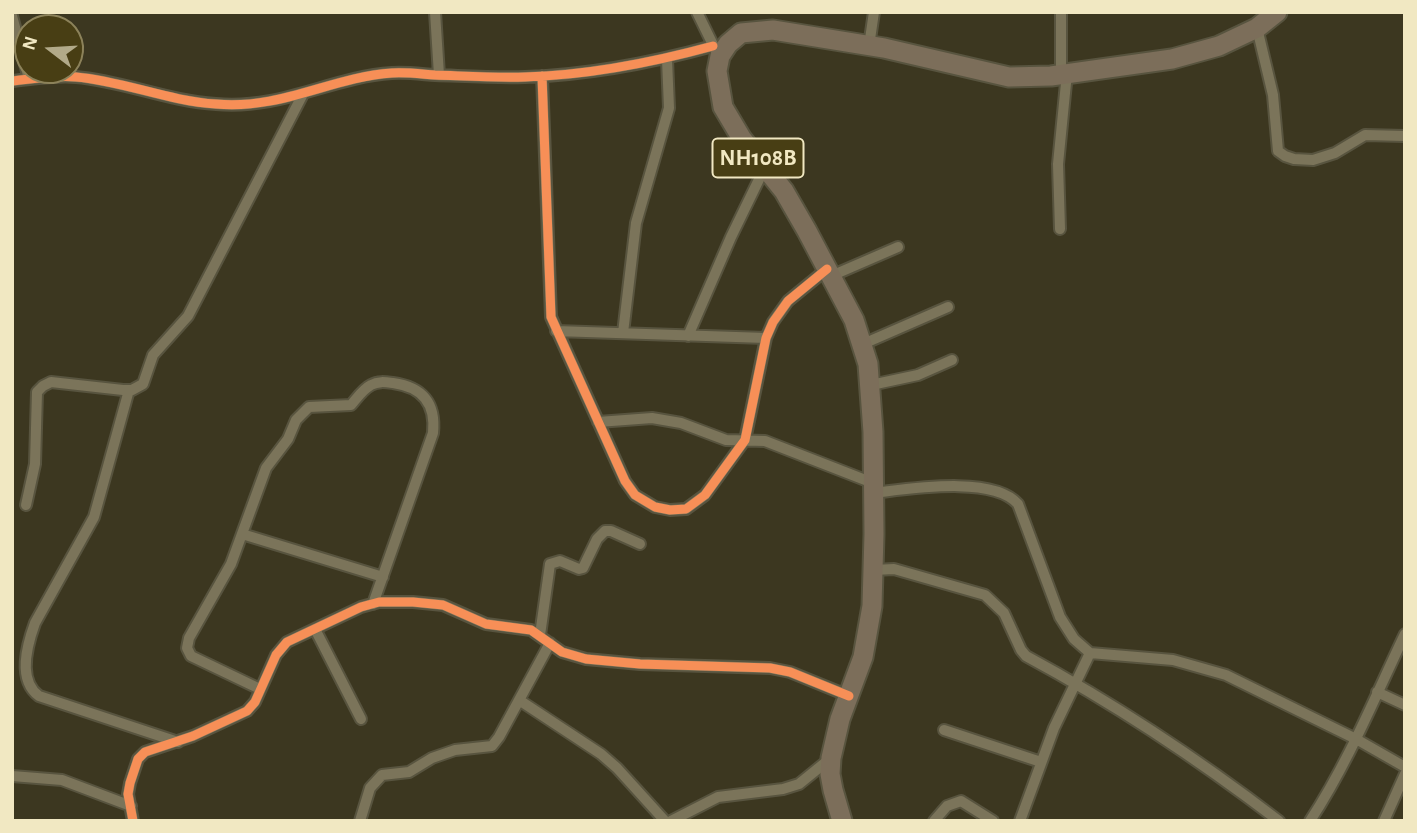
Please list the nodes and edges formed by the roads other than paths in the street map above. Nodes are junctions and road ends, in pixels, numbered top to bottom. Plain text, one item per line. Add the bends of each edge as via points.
1 (435, 12) edge
2 (697, 12) edge
3 (874, 12) edge
4 (1061, 12) edge
5 (1277, 12) edge
6 (1257, 28) junction
7 (869, 46) junction
8 (716, 51) junction
9 (667, 59) junction
10 (1064, 74) junction
11 (439, 75) junction
12 (542, 76) junction
13 (84, 79) edge
14 (303, 94) junction
15 (1405, 136) edge
16 (765, 167) junction
17 (1060, 229) dead end
18 (898, 247) dead end
19 (829, 273) junction
20 (948, 307) dead end
21 (556, 331) junction
22 (623, 334) junction
23 (688, 335) junction
24 (766, 338) junction
25 (863, 344) junction
26 (952, 360) dead end
27 (871, 385) junction
28 (129, 390) junction
29 (598, 422) junction
30 (746, 440) junction
31 (873, 488) junction
32 (26, 505) dead end
33 (242, 534) junction
34 (640, 544) dead end
35 (874, 570) junction
36 (383, 577) junction
37 (373, 604) junction
38 (315, 629) junction
39 (1405, 634) edge
40 (540, 635) junction
41 (550, 643) junction
42 (1090, 653) junction
43 (1077, 684) junction
44 (260, 689) junction
45 (1377, 692) junction
46 (849, 696) junction
47 (519, 700) junction
48 (1405, 705) edge
49 (361, 719) dead end
50 (944, 730) dead end
51 (1356, 739) junction
52 (178, 742) junction
53 (831, 758) junction
54 (1041, 762) junction
55 (1405, 767) edge
56 (1405, 774) edge
57 (12, 776) edge
58 (131, 806) junction
59 (989, 820) edge
60 (133, 821) edge
61 (360, 821) edge
62 (665, 821) edge
63 (671, 821) edge
64 (842, 821) edge
65 (934, 821) edge
66 (1020, 821) edge
67 (1279, 821) edge
68 (1310, 821) edge
69 (1384, 821) edge

1 - 11 street
2 - 8 street
3 - 7 street
4 - 10 street
5 - 6 highway
6 - 10 highway via 1219,46 1172,59
6 - 15 street via 1273,95 1279,151 1285,156 1313,160 1365,135
7 - 8 highway via 761,29 741,33
7 - 10 highway via 1009,77
8 - 9 street
8 - 16 highway, NH108B via 723,107
9 - 12 street
9 - 22 street via 669,108 636,223
10 - 17 street via 1058,164
11 - 12 street
11 - 14 street via 374,75
12 - 21 street via 548,298
13 - 14 street via 216,104 250,105
14 - 28 street via 188,316 153,355 143,384
16 - 19 highway, NH108B via 784,191
16 - 23 street
18 - 19 street
19 - 24 street via 788,301
19 - 25 highway, NH108B
20 - 25 street
21 - 22 street
21 - 29 street
22 - 23 street
23 - 24 street
24 - 30 street
25 - 27 highway, NH108B
26 - 27 street via 918,375
27 - 31 highway, NH108B
28 - 32 street via 61,382 43,386 35,405 35,464
28 - 52 street via 94,517 35,623 29,642 28,683 39,696
29 - 30 street via 652,418 726,440
29 - 30 street via 635,495 670,510 697,503
30 - 31 street via 778,445
31 - 35 highway, NH108B
31 - 42 street via 956,486 1012,497 1060,617
33 - 36 street
33 - 36 street via 266,468 302,411 351,405 373,383 403,384 424,396 434,417 433,433
33 - 44 street via 187,648 198,660
34 - 40 street via 606,531 583,568 560,561 550,564
35 - 43 street via 894,569 985,595 1004,612 1026,656
35 - 46 highway, NH108B via 863,657
36 - 37 street
37 - 38 street
37 - 40 street via 437,603 486,624 519,627
38 - 44 street via 282,647
38 - 49 street
39 - 45 street
40 - 41 street
41 - 46 street via 586,659 790,672
41 - 47 street
42 - 43 street
42 - 51 street via 1173,660 1226,674
43 - 54 street
43 - 67 street via 1214,771
44 - 52 street via 247,711
45 - 48 street
45 - 51 street
46 - 53 highway, NH108B
47 - 61 street via 492,746 455,750 409,772 382,775 370,788
47 - 62 street via 601,754
50 - 54 street
51 - 55 street
51 - 68 street
52 - 58 street via 145,752 138,759 128,794
53 - 63 street via 791,787 718,797
53 - 64 highway, NH108B via 830,774
54 - 66 street
56 - 69 street
57 - 58 street via 62,780
58 - 60 street
59 - 65 street via 961,801 947,806

